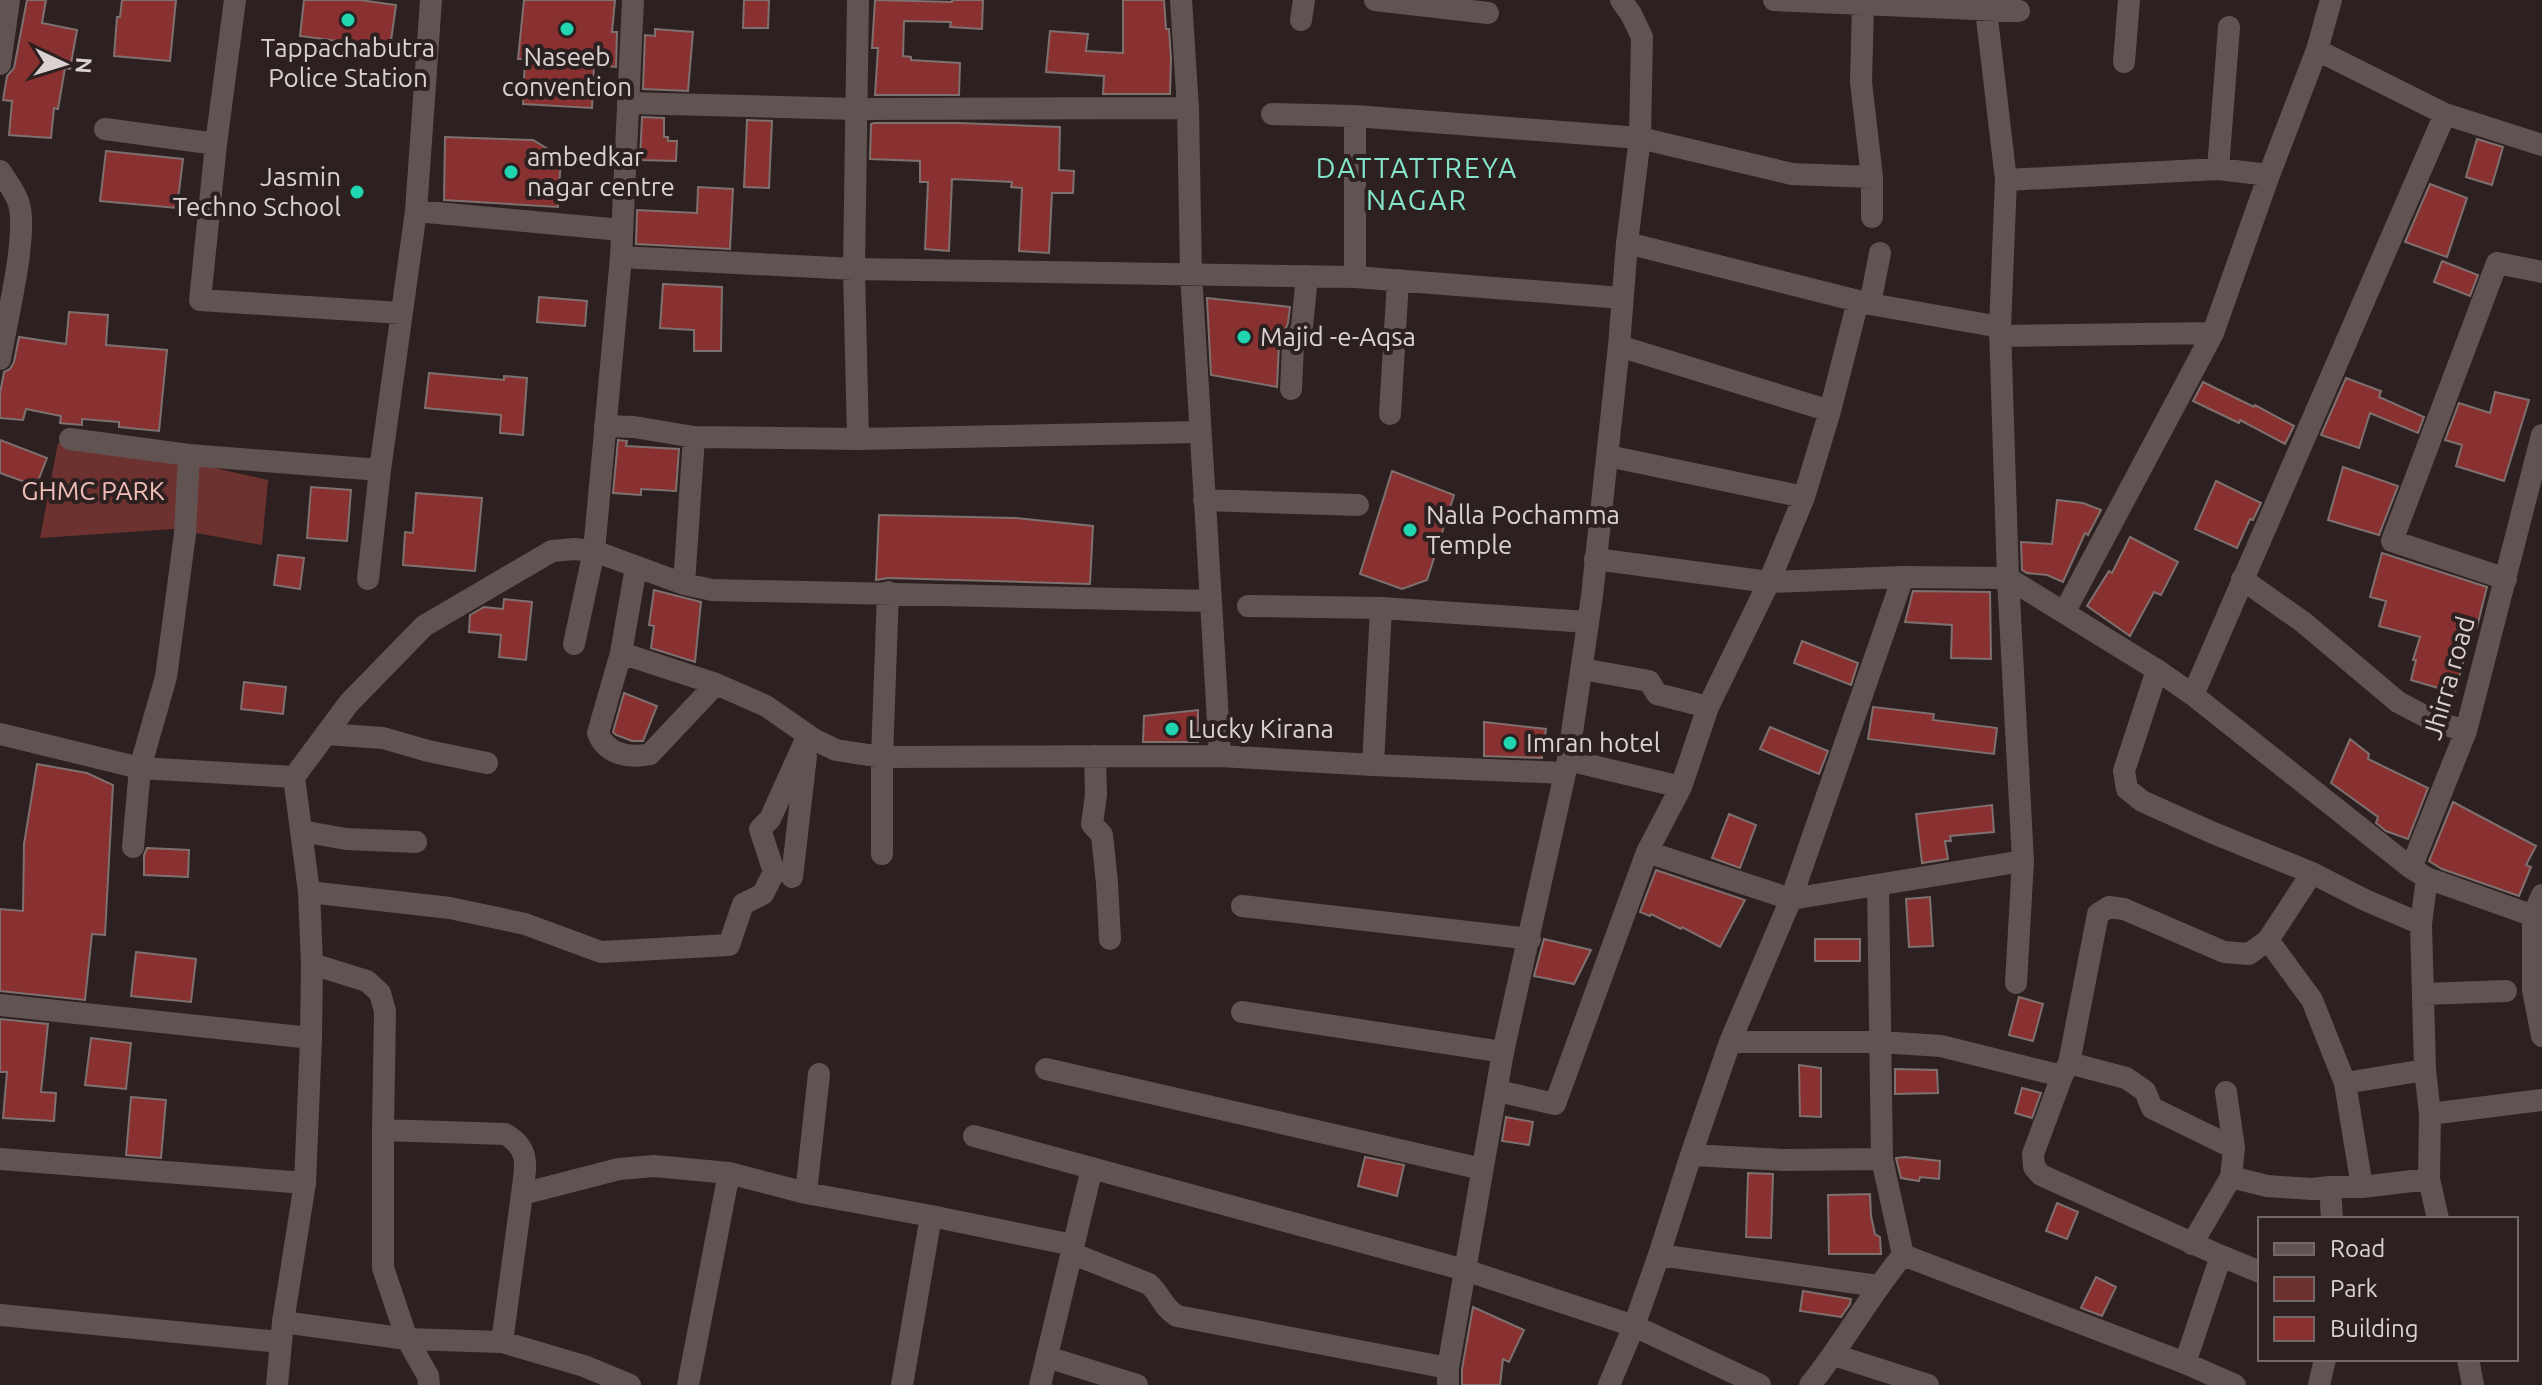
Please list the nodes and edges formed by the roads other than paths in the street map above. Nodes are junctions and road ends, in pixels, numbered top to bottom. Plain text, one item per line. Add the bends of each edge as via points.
1 (9, 0) edge
2 (235, 0) edge
3 (431, 0) edge
4 (633, 0) edge
5 (858, 0) edge
6 (1181, 0) edge
7 (1375, 0) edge
8 (1621, 0) edge
9 (1774, 0) edge
10 (2129, 0) edge
11 (2331, 0) edge
12 (1893, 3) edge
13 (1863, 5) junction
14 (1986, 10) junction
15 (2019, 11) dead end
16 (1488, 13) dead end
17 (2229, 27) dead end
18 (2317, 50) junction
19 (2124, 62) dead end
20 (0, 64) edge
21 (628, 103) junction
22 (1188, 108) junction
23 (856, 109) junction
24 (1272, 114) dead end
25 (2445, 114) junction
26 (1355, 116) junction
27 (105, 129) dead end
28 (1640, 138) junction
29 (216, 144) junction
30 (2542, 145) edge
31 (2218, 169) junction
32 (0, 171) edge
33 (2269, 175) junction
34 (1872, 177) junction
35 (2006, 180) junction
36 (416, 211) junction
37 (1872, 217) dead end
38 (621, 230) junction
39 (1627, 243) junction
40 (1880, 253) dead end
41 (621, 257) junction
42 (854, 269) junction
43 (2542, 272) edge
44 (1191, 274) junction
45 (1307, 276) junction
46 (1355, 277) junction
47 (1398, 280) junction
48 (1622, 298) junction
49 (1864, 303) junction
50 (401, 313) junction
51 (2000, 332) junction
52 (2213, 333) junction
53 (1619, 346) junction
54 (0, 359) edge
55 (1291, 389) dead end
56 (1830, 411) junction
57 (1390, 414) dead end
58 (605, 426) junction
59 (1200, 432) junction
60 (2542, 435) edge
61 (694, 437) junction
62 (70, 439) dead end
63 (858, 439) junction
64 (189, 455) junction
65 (1608, 456) junction
66 (380, 470) junction
67 (1804, 497) junction
68 (1204, 500) junction
69 (1358, 505) dead end
70 (594, 551) junction
71 (1595, 559) junction
72 (636, 567) junction
73 (1903, 577) junction
74 (2008, 578) junction
75 (368, 579) dead end
76 (2242, 579) junction
77 (2506, 579) junction
78 (1769, 582) junction
79 (684, 584) junction
80 (888, 592) junction
81 (1211, 601) junction
82 (1248, 606) dead end
83 (1381, 608) junction
84 (2065, 611) junction
85 (1588, 622) junction
86 (574, 644) dead end
87 (621, 653) junction
88 (1582, 669) junction
89 (2157, 670) junction
90 (716, 684) junction
91 (2193, 695) junction
92 (1708, 707) junction
93 (2466, 731) junction
94 (0, 734) edge
95 (326, 734) junction
96 (808, 735) junction
97 (1095, 756) junction
98 (1220, 756) junction
99 (882, 757) junction
100 (487, 763) dead end
101 (1373, 765) junction
102 (1566, 766) junction
103 (140, 768) junction
104 (294, 777) junction
105 (1681, 787) junction
106 (301, 831) junction
107 (416, 842) dead end
108 (133, 847) dead end
109 (1647, 852) junction
110 (882, 854) dead end
111 (2023, 861) junction
112 (2312, 873) junction
113 (2419, 873) junction
114 (792, 877) dead end
115 (1878, 886) junction
116 (309, 892) junction
117 (2542, 895) edge
118 (1791, 899) junction
119 (1242, 906) dead end
120 (2537, 917) edge
121 (2421, 924) junction
122 (1110, 939) dead end
123 (1530, 939) junction
124 (2268, 940) junction
125 (312, 964) junction
126 (2016, 983) dead end
127 (2506, 991) dead end
128 (2424, 994) junction
129 (0, 1005) edge
130 (1242, 1012) dead end
131 (2542, 1036) edge
132 (311, 1038) junction
133 (1730, 1042) junction
134 (1880, 1042) junction
135 (1503, 1052) junction
136 (1046, 1069) dead end
137 (2066, 1069) junction
138 (2425, 1070) junction
139 (819, 1074) dead end
140 (2345, 1083) junction
141 (1498, 1091) junction
142 (2226, 1092) dead end
143 (2542, 1100) edge
144 (2430, 1114) junction
145 (383, 1130) junction
146 (974, 1136) dead end
147 (2234, 1148) junction
148 (1691, 1155) junction
149 (0, 1159) edge
150 (1882, 1159) junction
151 (1092, 1168) junction
152 (1482, 1169) junction
153 (729, 1173) junction
154 (2231, 1177) junction
155 (2429, 1179) junction
156 (305, 1183) junction
157 (2330, 1187) junction
158 (2362, 1187) junction
159 (806, 1193) junction
160 (522, 1194) junction
161 (931, 1216) junction
162 (2332, 1217) edge
163 (2438, 1217) edge
164 (2192, 1244) junction
165 (1072, 1249) junction
166 (1659, 1255) junction
167 (1903, 1255) junction
168 (2221, 1256) junction
169 (1465, 1270) junction
170 (2258, 1271) edge
171 (1878, 1286) junction
172 (0, 1315) edge
173 (1634, 1326) junction
174 (282, 1332) junction
175 (407, 1339) junction
176 (502, 1342) junction
177 (1834, 1355) junction
178 (1047, 1357) junction
179 (2325, 1361) edge
180 (2468, 1361) edge
181 (2185, 1363) junction
182 (1448, 1377) edge
183 (277, 1385) edge
184 (429, 1385) edge
185 (630, 1385) edge
186 (688, 1385) edge
187 (902, 1385) edge
188 (1040, 1385) edge
189 (1137, 1385) edge
190 (1609, 1385) edge
191 (1760, 1385) edge
192 (1810, 1385) edge
193 (1928, 1385) edge
194 (2235, 1385) edge
195 (2319, 1385) edge
196 (2473, 1385) edge

1 - 20 street
2 - 29 street
3 - 36 street
4 - 21 street
5 - 23 street
6 - 22 street
7 - 16 street
8 - 28 street via 1642,37
9 - 13 street
10 - 19 street
11 - 18 street
12 - 13 street
12 - 14 street
13 - 34 street via 1861,82
14 - 15 street
14 - 35 street
17 - 31 street
18 - 25 street
18 - 33 street
21 - 23 street
21 - 38 street
22 - 23 street
22 - 44 street
23 - 42 street
24 - 26 street
25 - 30 street
25 - 76 street
26 - 28 street
26 - 46 street
27 - 29 street
28 - 34 street via 1792,174
28 - 39 street
29 - 50 street via 200,300
31 - 33 street
31 - 35 street
32 - 54 street via 15,193 22,231
33 - 52 street
34 - 37 street
35 - 51 street
36 - 38 street
36 - 50 street
38 - 41 street
39 - 48 street
39 - 49 street
40 - 49 street
41 - 42 street
41 - 58 street
42 - 44 street
42 - 63 street
43 - 77 street via 2497,263 2392,541
44 - 45 street
44 - 59 street
45 - 46 street
45 - 55 street via 1302,326 1293,346
46 - 47 street
47 - 48 street
47 - 57 street
48 - 53 street
49 - 51 street
49 - 56 street
50 - 66 street
51 - 52 street
51 - 74 street
52 - 84 street
53 - 56 street
53 - 65 street
56 - 67 street
58 - 61 street
58 - 70 street
59 - 63 street
59 - 68 street
60 - 77 street, Jhirra road
61 - 63 street
61 - 79 street
62 - 64 street
64 - 66 street
64 - 103 street via 185,534 166,677
65 - 67 street
65 - 71 street
66 - 75 street
67 - 78 street
68 - 69 street
68 - 81 street
70 - 72 street
70 - 86 street
70 - 95 street via 552,551 424,626
71 - 78 street
71 - 85 street
72 - 79 street
72 - 87 street
73 - 74 street
73 - 78 street
73 - 118 street
74 - 84 street
74 - 111 street
76 - 91 street
76 - 93 street via 2303,622 2398,702
77 - 93 street, Jhirra road
78 - 92 street
79 - 80 street via 712,590
80 - 81 street
80 - 99 street
81 - 98 street
82 - 83 street
83 - 85 street
83 - 101 street
84 - 89 street
85 - 88 street
87 - 90 street
87 - 90 street via 598,733 602,744 620,755 650,754
88 - 92 street via 1649,681 1657,694
88 - 102 street
89 - 91 street
89 - 112 street via 2124,771 2127,789 2156,808
90 - 96 street via 766,706
91 - 113 street
92 - 105 street
93 - 113 street, Jhirra road
94 - 103 street
95 - 100 street via 383,738
95 - 104 street
96 - 99 street via 836,750
96 - 114 street
96 - 116 street via 770,819 760,829 774,872 763,894 743,904 729,945 601,952 525,924 450,908
97 - 98 street
97 - 99 street
97 - 122 street via 1092,824 1102,835
98 - 101 street
99 - 110 street
101 - 102 street
102 - 105 street
102 - 123 street
103 - 104 street
103 - 108 street
104 - 106 street
105 - 109 street
106 - 107 street
106 - 116 street
109 - 118 street
109 - 141 street via 1555,1104
111 - 115 street
111 - 126 street
112 - 121 street
112 - 124 street
113 - 120 street
113 - 121 street, Jhirra road
115 - 118 street
115 - 134 street
116 - 125 street
117 - 120 street
118 - 133 street
119 - 123 street
120 - 131 street via 2533,990
121 - 128 street, Jhirra road
123 - 135 street
124 - 137 street via 2249,954 2224,952 2124,909 2109,907 2098,914
124 - 140 street via 2312,1000
125 - 132 street
125 - 145 street via 367,981 380,993 385,1011
127 - 128 street
128 - 138 street, Jhirra road
129 - 132 street
130 - 135 street
132 - 156 street
133 - 134 street
133 - 148 street
134 - 137 street via 1941,1046
134 - 150 street
135 - 141 street
136 - 152 street
137 - 147 street via 2126,1078 2145,1091 2152,1108
137 - 164 street via 2033,1154 2034,1167 2041,1175
138 - 140 street
138 - 144 street, Jhirra road
139 - 159 street
140 - 158 street
141 - 152 street
142 - 147 street
143 - 144 street
144 - 155 street, Jhirra road
145 - 160 street via 505,1134 518,1141 526,1159
145 - 175 street via 383,1268
146 - 151 street
147 - 154 street
148 - 150 street
148 - 166 street
149 - 156 street
150 - 167 street
151 - 165 street
151 - 169 street
152 - 169 street
153 - 159 street
153 - 160 street via 654,1166 619,1169
153 - 186 street
154 - 157 street via 2267,1186
154 - 164 street
155 - 158 street
155 - 163 street, Jhirra road
156 - 174 street
157 - 158 street
157 - 162 street
159 - 161 street
160 - 176 street
161 - 165 street
161 - 187 street
164 - 168 street
165 - 178 street
165 - 182 street via 1149,1284 1177,1316
166 - 171 street
166 - 173 street
167 - 171 street
167 - 181 street
168 - 170 street
168 - 181 street
169 - 173 street
169 - 182 street
171 - 177 street
172 - 174 street
173 - 190 street
173 - 191 street
174 - 175 street
174 - 183 street
175 - 176 street
175 - 184 street
176 - 185 street
177 - 192 street
177 - 193 street
178 - 188 street
178 - 189 street
179 - 195 street
180 - 196 street
181 - 194 street

